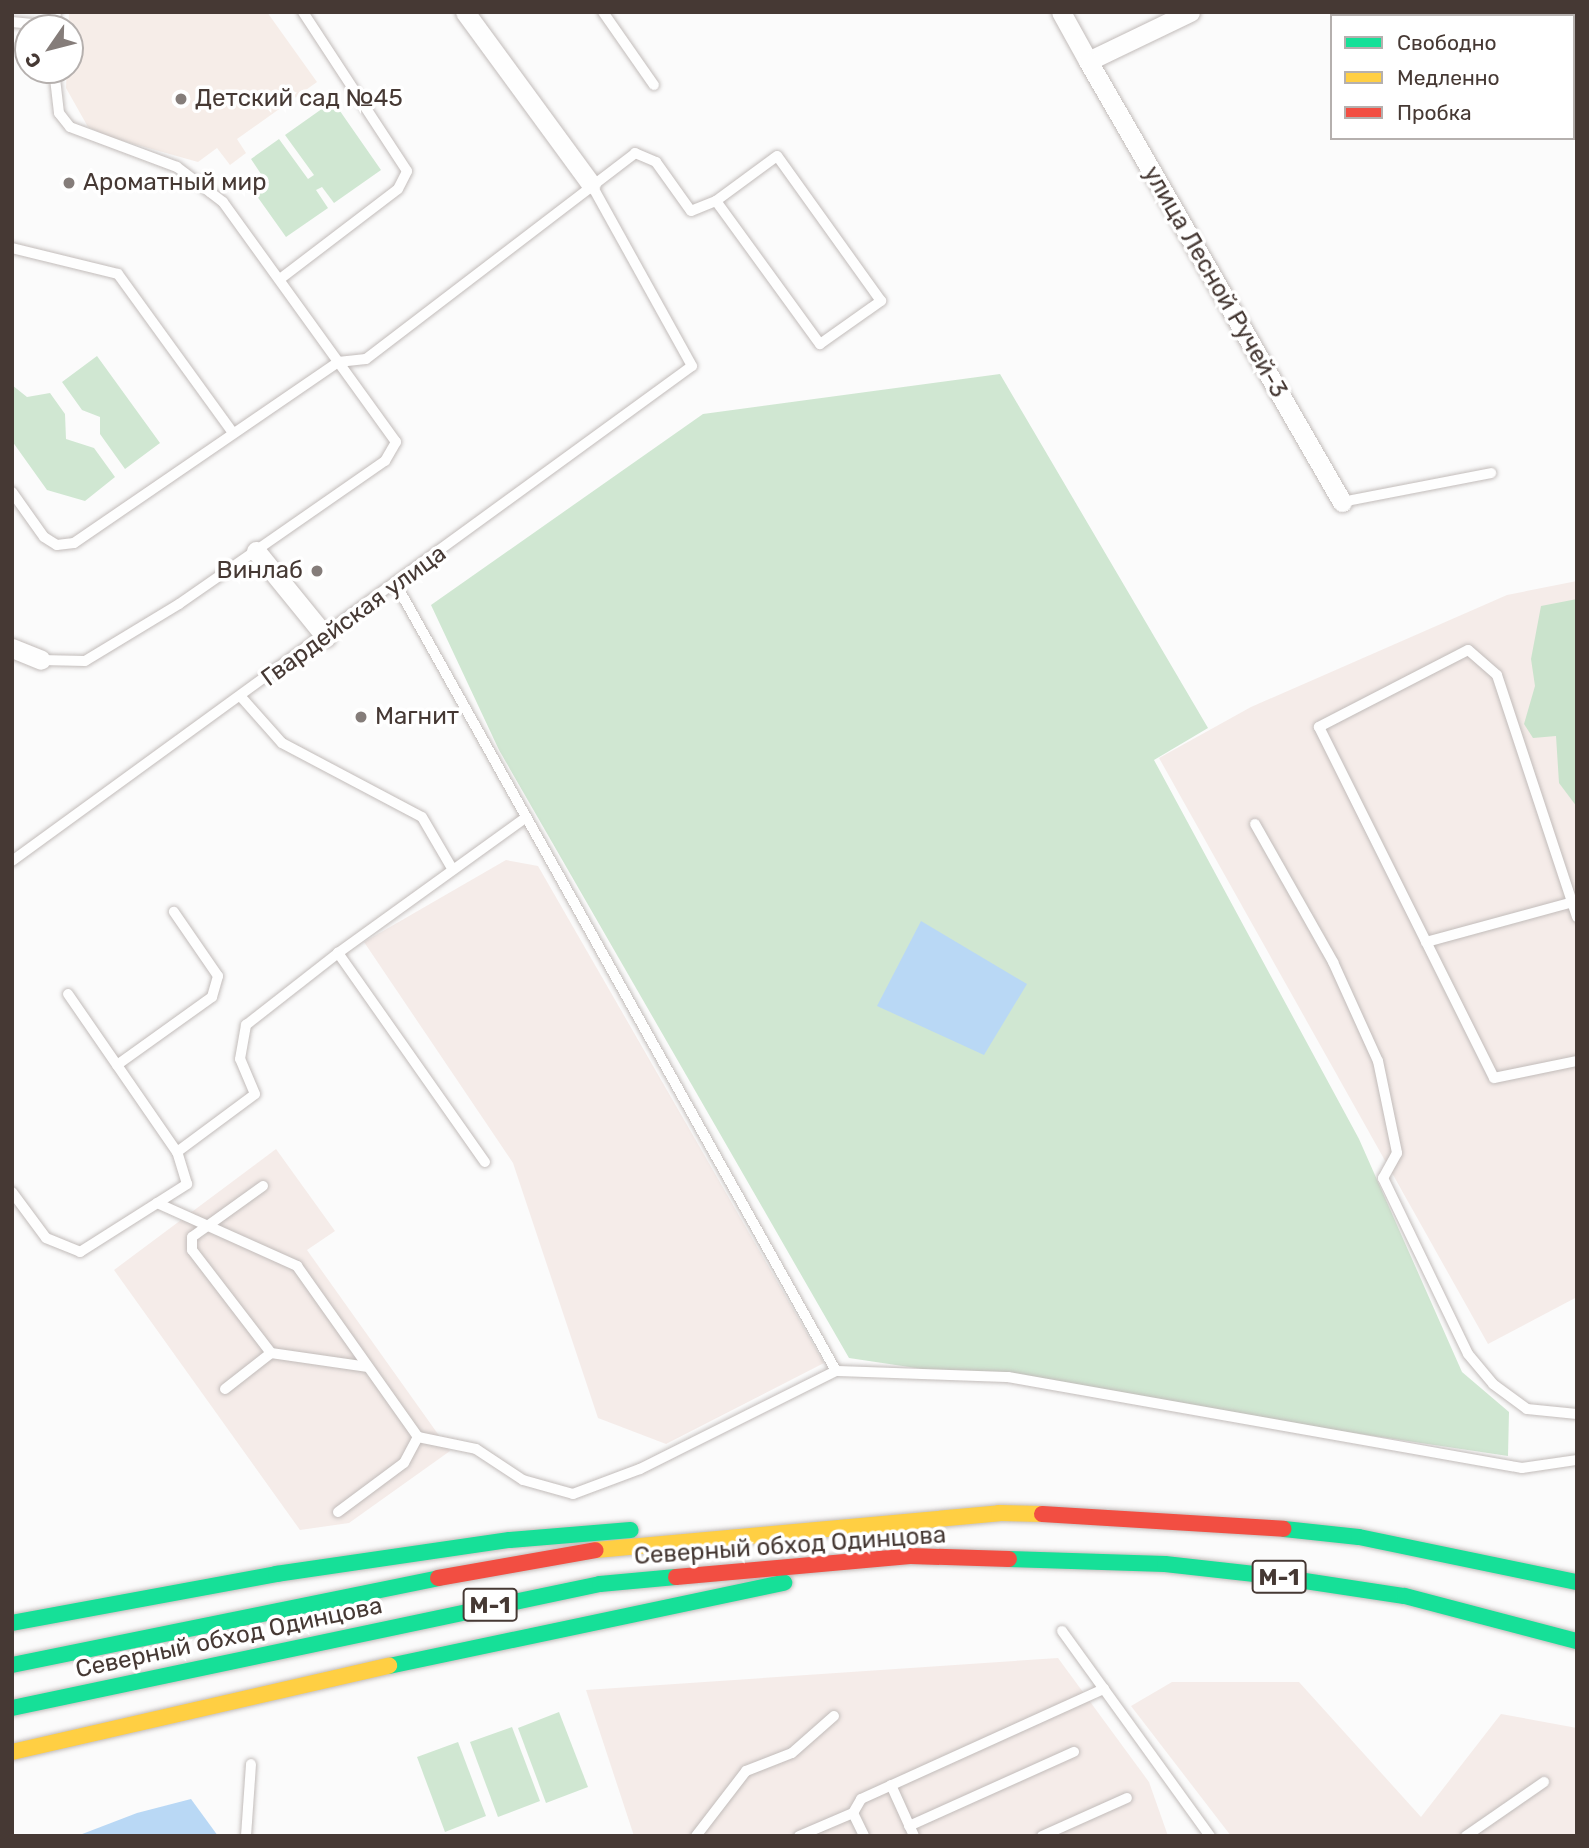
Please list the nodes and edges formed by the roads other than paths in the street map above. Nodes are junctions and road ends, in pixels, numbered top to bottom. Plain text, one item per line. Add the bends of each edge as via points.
1 (303, 12) edge
2 (465, 12) edge
3 (603, 12) edge
4 (1061, 12) edge
5 (1190, 12) edge
6 (1088, 61) junction
7 (56, 84) edge
8 (654, 85) dead end
9 (592, 184) junction
10 (716, 201) junction
11 (12, 248) edge
12 (279, 279) junction
13 (338, 362) junction
14 (233, 433) junction
15 (1490, 472) dead end
16 (12, 492) edge
17 (1342, 502) joint
18 (256, 551) junction
19 (397, 586) junction
20 (326, 637) junction
21 (12, 648) edge
22 (41, 660) joint
23 (242, 698) junction
24 (524, 819) junction
25 (1255, 824) dead end
26 (12, 861) edge
27 (453, 870) junction
28 (1574, 901) edge
29 (174, 912) dead end
30 (1577, 917) edge
31 (1426, 942) junction
32 (338, 953) junction
33 (68, 994) dead end
34 (1577, 1061) edge
35 (117, 1065) junction
36 (177, 1152) junction
37 (485, 1162) dead end
38 (263, 1186) dead end
39 (12, 1192) edge
40 (157, 1203) junction
41 (207, 1226) junction
42 (271, 1353) junction
43 (368, 1367) junction
44 (836, 1371) junction
45 (225, 1389) dead end
46 (1577, 1414) edge
47 (418, 1437) junction
48 (1577, 1460) edge
49 (338, 1512) dead end
50 (757, 1530) junction
51 (975, 1557) junction
52 (1577, 1582) edge
53 (12, 1623) edge
54 (1062, 1631) dead end
55 (1577, 1641) edge
56 (12, 1665) edge
57 (1104, 1689) junction
58 (12, 1708) edge
59 (834, 1716) dead end
60 (12, 1752) edge
61 (1074, 1752) dead end
62 (251, 1764) dead end
63 (1544, 1782) dead end
64 (891, 1785) junction
65 (1127, 1798) dead end
66 (853, 1813) junction
67 (912, 1831) edge
68 (246, 1836) edge
69 (696, 1836) edge
70 (799, 1836) edge
71 (864, 1836) edge
72 (1042, 1836) edge
73 (1210, 1836) edge
74 (1466, 1836) edge

1 - 12 lane via 407,171 398,189
2 - 9 street
3 - 8 lane
4 - 6 street, улица Лесной Ручей-3
5 - 6 street
6 - 17 street, улица Лесной Ручей-3
7 - 12 lane via 59,113 70,127 177,167 201,182 235,215
9 - 10 lane via 635,153 656,162 691,211
9 - 13 lane via 366,359
9 - 19 lane, Гвардейская улица via 692,366
10 - 10 lane via 820,344 881,301 777,156
11 - 14 lane via 118,274
12 - 13 lane
13 - 14 lane
13 - 18 lane via 396,442 394,453
14 - 16 lane via 74,542 58,545 44,537
15 - 17 lane
18 - 20 street
18 - 22 lane via 85,661
19 - 20 lane, Гвардейская улица
19 - 24 lane
20 - 23 lane, Гвардейская улица
21 - 22 street
23 - 26 lane, Гвардейская улица
23 - 27 lane via 282,743 422,817
24 - 27 lane
24 - 44 lane
25 - 46 lane via 1333,962 1378,1061 1397,1153 1383,1178 1468,1354 1493,1384 1527,1409
27 - 32 lane
28 - 30 lane
28 - 31 lane
28 - 31 lane via 1497,675 1468,650 1319,727
29 - 35 lane via 218,976 212,997
31 - 34 lane via 1494,1078
32 - 36 lane via 246,1025 240,1059 255,1094
32 - 37 lane
33 - 35 lane
35 - 36 lane
36 - 40 lane via 187,1184
38 - 41 lane
39 - 40 lane via 46,1238 80,1252
40 - 41 lane
41 - 42 lane via 192,1237 192,1250
41 - 43 lane via 297,1266
42 - 43 lane
42 - 45 lane
43 - 47 lane
44 - 47 lane via 640,1469 573,1494 523,1480 476,1449
44 - 48 lane via 1008,1377 1522,1468
47 - 49 lane via 404,1463
50 - 52 main road, Северный обход Одинцова / М-1 via 999,1513 1181,1519 1359,1537
50 - 53 main road via 652,1529 510,1540 276,1574
50 - 56 main road, Северный обход Одинцова / М-1 via 644,1542 275,1607
51 - 55 main road, Северный обход Одинцова / М-1 via 1165,1564 1272,1576 1405,1596
51 - 58 main road, Северный обход Одинцова / М-1 via 768,1566 600,1584
51 - 60 main road via 647,1607
54 - 57 lane
57 - 64 lane
57 - 73 lane
59 - 69 lane via 792,1753 746,1772
61 - 67 lane
62 - 68 lane
63 - 74 lane
64 - 66 lane via 861,1799
64 - 67 lane
65 - 72 lane
66 - 70 lane
66 - 71 lane

